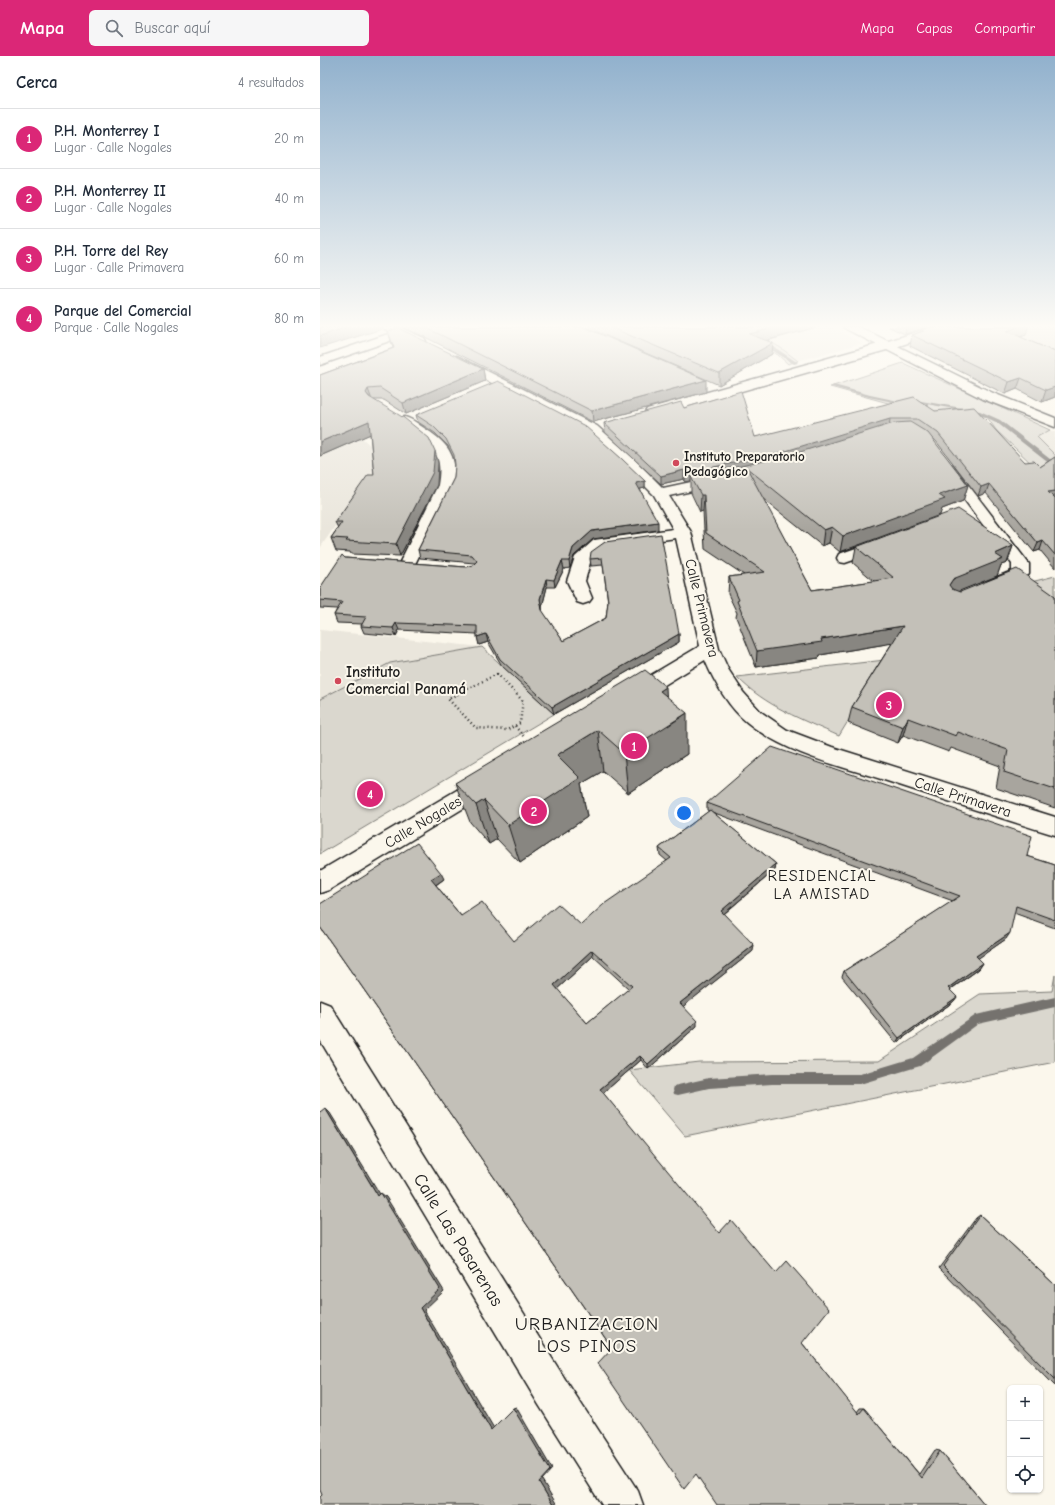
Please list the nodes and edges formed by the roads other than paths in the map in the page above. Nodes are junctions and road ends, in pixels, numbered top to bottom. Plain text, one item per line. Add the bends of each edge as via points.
1 (516, 395) edge
2 (713, 395) edge
3 (985, 395) edge
4 (420, 415) edge
5 (638, 416) edge
6 (1055, 424) edge
7 (940, 457) edge
8 (734, 478) edge
9 (660, 493) junction
10 (683, 532) junction
11 (897, 538) edge
12 (845, 558) dead end
13 (407, 564) edge
14 (983, 589) edge
15 (583, 598) dead end
16 (710, 649) junction
17 (614, 706) edge
18 (505, 772) edge
19 (1055, 826) edge
20 (320, 883) edge
21 (320, 1014) edge
22 (624, 1505) edge

1 - 9 street, Calle Primavera via 599,427
2 - 5 street
3 - 6 street
4 - 13 street via 400,418 444,450 449,474
7 - 14 street via 971,510 1022,564 1020,574
8 - 9 street
9 - 10 street, Calle Primavera
10 - 15 street via 600,544 583,557 576,581
10 - 16 street, Calle Primavera
11 - 12 street
16 - 17 street
16 - 19 street, Calle Primavera via 719,670 736,696 754,717 780,735 825,753
18 - 20 street, Calle Nogales
21 - 22 street, Calle Las Pasarenas

